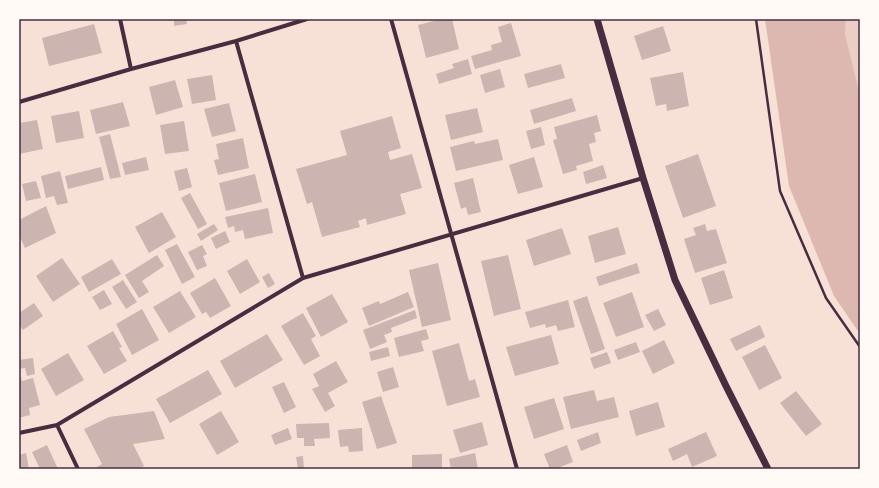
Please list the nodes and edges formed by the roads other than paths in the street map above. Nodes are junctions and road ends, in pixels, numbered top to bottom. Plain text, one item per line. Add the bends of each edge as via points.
1 (120, 19) edge
2 (308, 19) edge
3 (391, 19) edge
4 (597, 19) edge
5 (236, 41) junction
6 (131, 69) junction
7 (19, 102) edge
8 (643, 178) junction
9 (453, 235) junction
10 (303, 278) junction
11 (57, 425) junction
12 (19, 433) edge
13 (78, 469) edge
14 (517, 469) edge
15 (768, 469) edge

1 - 6 street
2 - 5 street
3 - 9 street
4 - 8 street
5 - 6 street
5 - 10 street
6 - 7 street
8 - 9 street
8 - 15 street via 675,280
9 - 10 street
9 - 14 street
10 - 11 street
11 - 12 street
11 - 13 street

